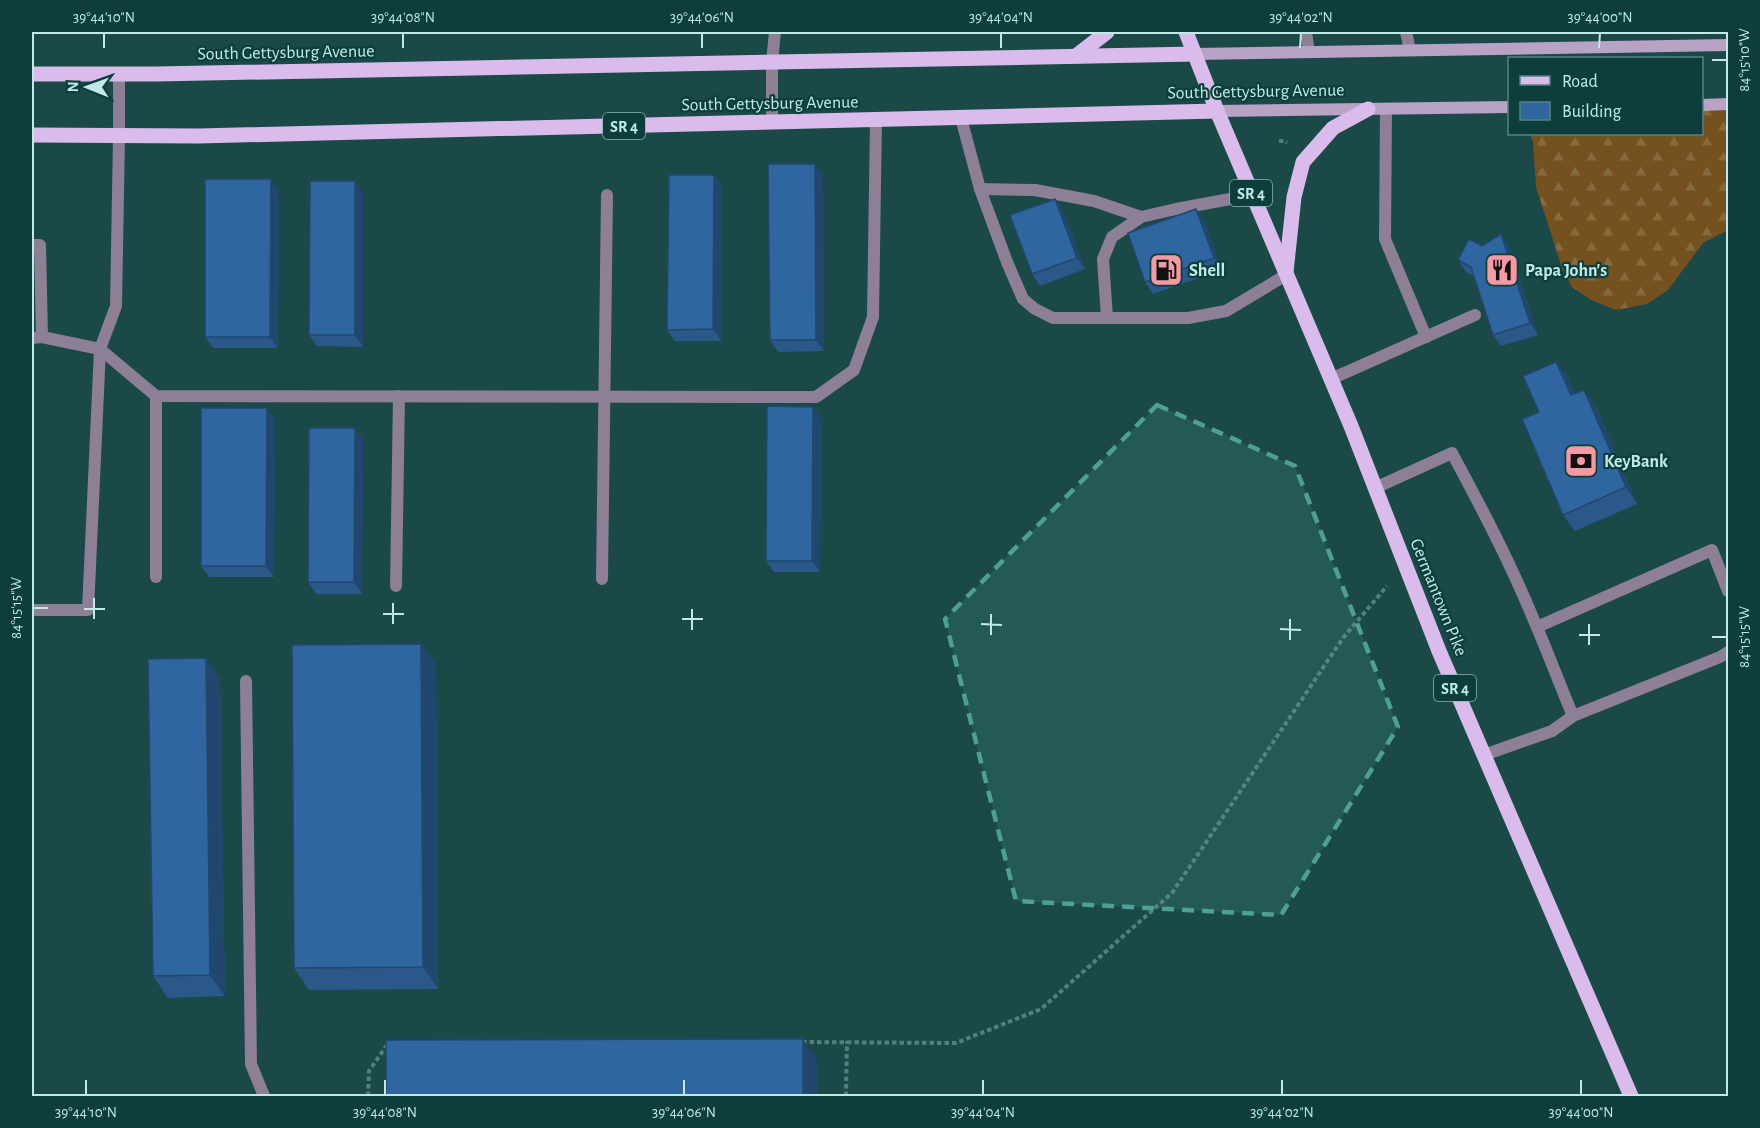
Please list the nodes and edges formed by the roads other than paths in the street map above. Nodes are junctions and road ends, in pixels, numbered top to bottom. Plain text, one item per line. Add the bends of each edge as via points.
1 (775, 32) edge
2 (1107, 32) edge
3 (1186, 32) edge
4 (1306, 32) edge
5 (1406, 32) edge
6 (1728, 45) edge
7 (1410, 50) junction
8 (1309, 52) junction
9 (1195, 54) junction
10 (1076, 56) junction
11 (772, 62) junction
12 (32, 74) edge
13 (118, 74) junction
14 (1728, 104) edge
15 (1703, 105) edge
16 (1508, 107) edge
17 (1368, 109) junction
18 (1386, 109) junction
19 (1217, 111) junction
20 (962, 118) junction
21 (876, 120) junction
22 (772, 123) junction
23 (32, 135) edge
24 (119, 137) junction
25 (980, 189) junction
26 (607, 195) dead end
27 (1252, 195) junction
28 (1141, 217) junction
29 (32, 244) edge
30 (1286, 275) junction
31 (1475, 315) dead end
32 (1107, 318) junction
33 (37, 337) edge
34 (1426, 337) junction
35 (100, 349) junction
36 (1331, 379) junction
37 (156, 396) junction
38 (399, 396) junction
39 (604, 396) junction
40 (1375, 488) junction
41 (156, 577) dead end
42 (602, 579) dead end
43 (396, 586) dead end
44 (1728, 591) edge
45 (32, 610) edge
46 (1537, 627) junction
47 (1728, 652) edge
48 (246, 681) dead end
49 (1573, 716) junction
50 (1484, 755) junction
51 (264, 1096) edge
52 (1631, 1096) edge

1 - 11 lane
2 - 10 main road
3 - 9 main road
4 - 8 lane
5 - 7 lane
6 - 7 main road, South Gettysburg Avenue
7 - 8 main road, South Gettysburg Avenue
8 - 9 main road, South Gettysburg Avenue
9 - 10 main road, South Gettysburg Avenue
9 - 19 main road, SR 4
10 - 11 main road, South Gettysburg Avenue
11 - 13 main road, South Gettysburg Avenue
11 - 22 lane
12 - 13 main road, South Gettysburg Avenue
13 - 24 lane
14 - 15 main road
16 - 18 main road, South Gettysburg Avenue
17 - 18 main road, South Gettysburg Avenue
17 - 19 main road, South Gettysburg Avenue
17 - 30 main road via 1333,128 1303,162 1294,197
18 - 34 lane via 1385,239
19 - 20 main road, South Gettysburg Avenue / SR 4
19 - 27 main road, SR 4
20 - 21 main road, South Gettysburg Avenue / SR 4
20 - 25 lane
21 - 22 main road, South Gettysburg Avenue / SR 4
21 - 39 lane via 873,317 854,370 816,397
22 - 24 main road, South Gettysburg Avenue / SR 4
23 - 24 main road, South Gettysburg Avenue / SR 4
24 - 35 lane via 116,306
25 - 28 lane via 1035,190 1094,201
25 - 32 lane via 1023,299 1053,318
26 - 39 lane
27 - 28 lane
27 - 30 main road, SR 4
28 - 32 lane via 1112,237 1103,259
29 - 33 lane via 40,244
30 - 32 lane via 1226,311 1188,318
30 - 36 main road, Germantown Pike / SR 4
31 - 34 lane
33 - 35 lane
34 - 36 lane
35 - 37 lane
35 - 45 lane via 88,610
36 - 40 main road, Germantown Pike / SR 4
37 - 38 lane
37 - 41 lane
38 - 39 lane
38 - 43 lane
39 - 42 lane
40 - 46 lane via 1452,453
40 - 50 main road, Germantown Pike / SR 4
44 - 46 lane via 1712,550
46 - 49 lane
47 - 49 lane
48 - 51 lane via 251,1064
49 - 50 lane via 1552,731
50 - 52 main road, Germantown Pike / SR 4

